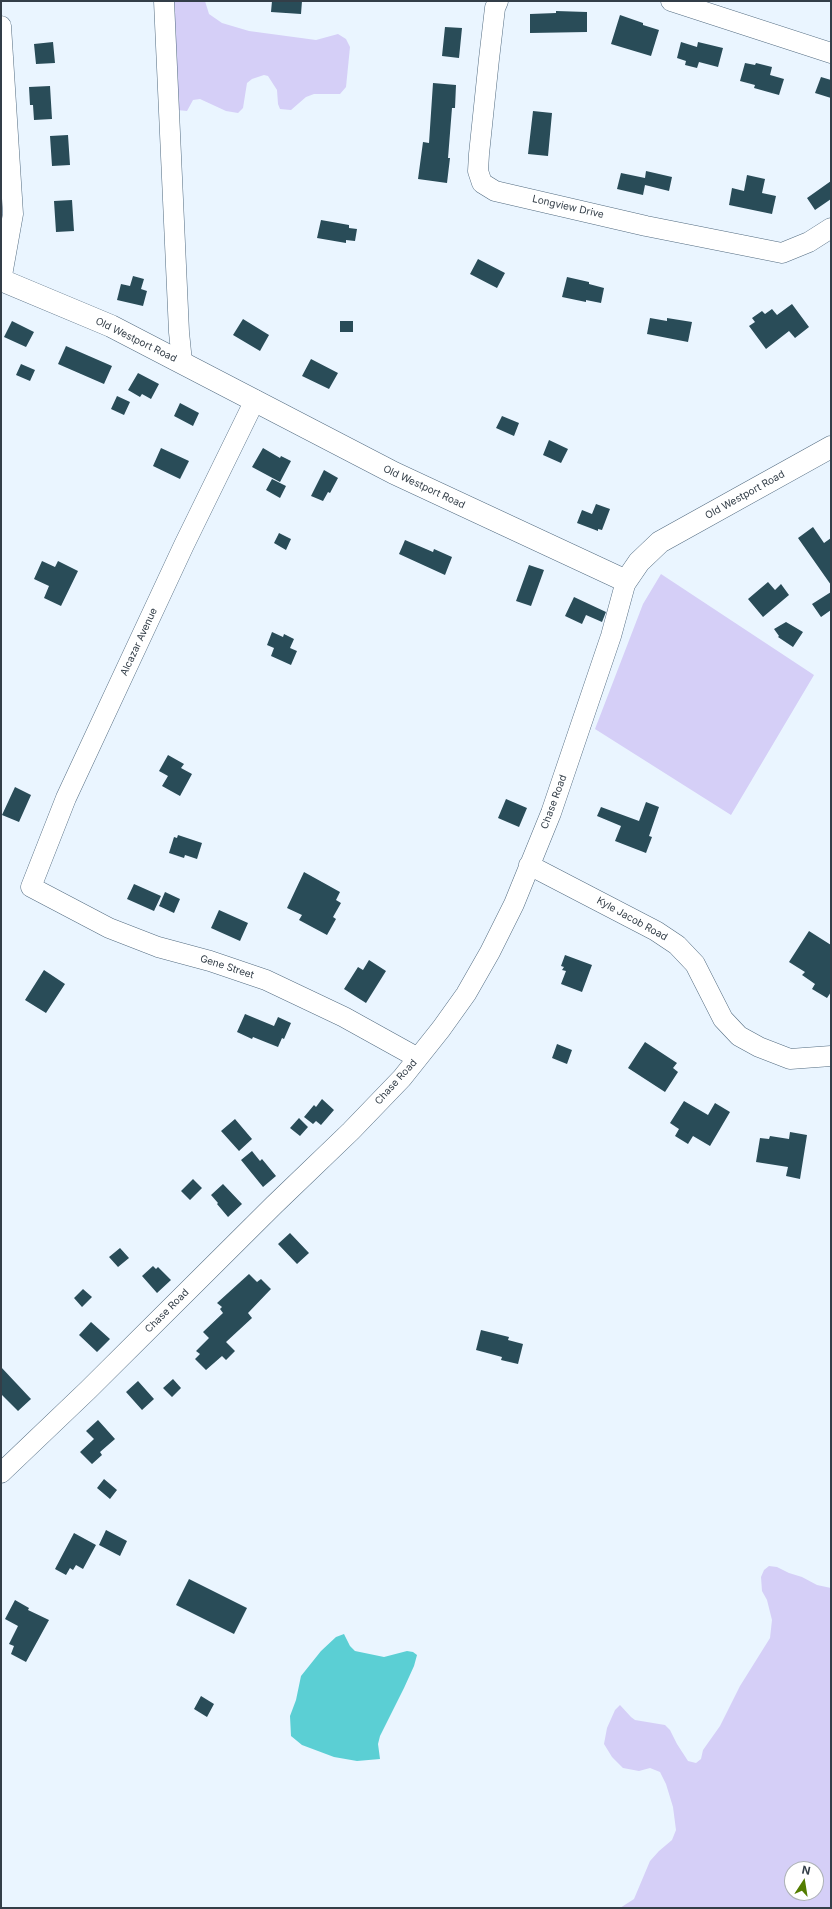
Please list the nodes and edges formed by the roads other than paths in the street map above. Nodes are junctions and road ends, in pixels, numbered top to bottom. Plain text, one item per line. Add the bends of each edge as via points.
1 (164, 1) edge
2 (498, 1) edge
3 (671, 1) edge
4 (1, 26) edge
5 (831, 53) edge
6 (831, 228) edge
7 (1, 281) edge
8 (182, 362) junction
9 (255, 400) junction
10 (831, 446) edge
11 (626, 581) junction
12 (529, 865) junction
13 (31, 888) joint
14 (831, 1056) edge
15 (418, 1058) junction
16 (1, 1473) edge

1 - 8 street
2 - 6 street, Longview Drive via 490,44 478,154 478,171 482,183 495,191 646,226 782,253 809,242
3 - 5 street
4 - 7 street via 13,214
7 - 8 main road, Old Westport Road via 111,326
8 - 9 main road, Old Westport Road
9 - 11 main road, Old Westport Road via 394,473
9 - 13 street, Alcazar Avenue via 69,791
10 - 11 main road, Old Westport Road via 660,542 639,562
11 - 12 street, Chase Road via 611,636 551,813
12 - 14 street, Kyle Jacob Road via 678,945 695,964 723,1019 739,1036 790,1059
12 - 15 street, Chase Road via 490,952 470,988
13 - 15 street, Gene Street via 109,928 266,980 344,1017
15 - 16 street, Chase Road via 351,1131

